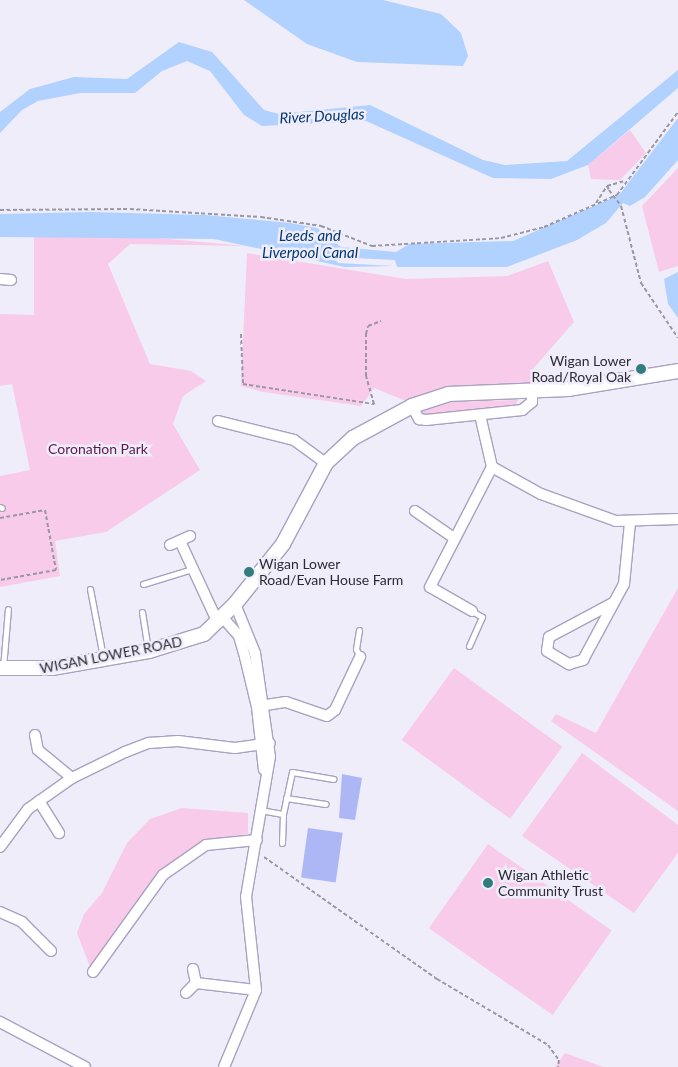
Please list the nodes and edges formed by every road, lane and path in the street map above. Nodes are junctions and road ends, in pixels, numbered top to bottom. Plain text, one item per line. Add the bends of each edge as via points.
1 (678, 112) edge
2 (624, 182) junction
3 (607, 186) junction
4 (596, 204) junction
5 (0, 210) edge
6 (381, 321) dead end
7 (241, 334) dead end
8 (678, 338) edge
9 (678, 371) edge
10 (532, 391) junction
11 (412, 406) junction
12 (480, 414) junction
13 (222, 426) dead end
14 (326, 463) junction
15 (492, 467) junction
16 (415, 511) dead end
17 (0, 518) edge
18 (678, 519) edge
19 (630, 523) junction
20 (454, 538) junction
21 (170, 545) dead end
22 (192, 568) junction
23 (0, 580) edge
24 (143, 584) dead end
25 (90, 589) dead end
26 (613, 603) junction
27 (235, 604) junction
28 (8, 609) dead end
29 (472, 611) joint
30 (142, 612) dead end
31 (220, 620) junction
32 (359, 630) dead end
33 (469, 646) dead end
34 (148, 650) junction
35 (360, 657) joint
36 (103, 658) junction
37 (2, 668) edge
38 (261, 706) junction
39 (35, 735) dead end
40 (266, 743) junction
41 (72, 778) junction
42 (333, 779) dead end
43 (286, 798) junction
44 (39, 801) junction
45 (326, 804) dead end
46 (260, 810) junction
47 (283, 814) junction
48 (59, 833) dead end
49 (256, 840) junction
50 (282, 843) dead end
51 (0, 846) edge
52 (256, 856) junction
53 (0, 912) edge
54 (51, 951) dead end
55 (193, 968) dead end
56 (93, 972) dead end
57 (196, 983) junction
58 (256, 990) junction
59 (186, 993) dead end
60 (0, 1022) edge
61 (85, 1067) edge
62 (224, 1067) edge
63 (558, 1067) edge

1 - 2 path
2 - 3 path
2 - 4 path via 617,194
3 - 4 path
3 - 8 path, bridge via 622,206 641,283
4 - 5 path via 523,235 372,246 321,226 261,217 130,209
6 - 7 path via 368,326 366,334 366,376 374,404 243,384
9 - 10 main road, WIGAN LOWER ROAD
10 - 11 main road, WIGAN LOWER ROAD via 448,394
10 - 12 street via 526,409
11 - 12 street via 422,420
11 - 14 main road, WIGAN LOWER ROAD via 353,438
12 - 15 street
13 - 14 street via 294,440
14 - 27 main road, WIGAN LOWER ROAD via 290,534
15 - 19 street via 558,501
15 - 20 street
16 - 20 street
17 - 23 path via 45,510 56,570
18 - 19 street
19 - 26 street via 628,572
20 - 29 street via 430,586
21 - 22 street via 185,539
22 - 24 lane
22 - 31 street
25 - 36 lane
26 - 26 street via 580,662 569,664 547,651 549,637
27 - 31 main road, WIGAN LOWER ROAD
27 - 38 street via 252,645
28 - 37 lane
29 - 33 lane via 482,616
30 - 34 lane
31 - 34 main road, WIGAN LOWER ROAD via 194,639
31 - 38 street via 238,636
32 - 35 lane via 356,649
34 - 36 main road, WIGAN LOWER ROAD
35 - 38 street via 358,670 335,710 327,716 295,704
36 - 37 main road, WIGAN LOWER ROAD via 39,669
38 - 40 street
39 - 41 street via 38,750
40 - 41 street via 235,748 178,741 149,743
40 - 46 street
41 - 44 street
42 - 43 lane via 292,772
43 - 45 lane
43 - 47 lane
44 - 48 street
44 - 51 street
46 - 47 lane
46 - 49 street
47 - 50 lane
49 - 52 street
49 - 56 street via 206,845 164,875 104,962
52 - 58 street via 246,897
52 - 63 path via 266,857 437,979 548,1046 559,1060
53 - 54 street via 22,922
55 - 57 street
57 - 58 street
57 - 59 street
58 - 62 street
60 - 61 street

